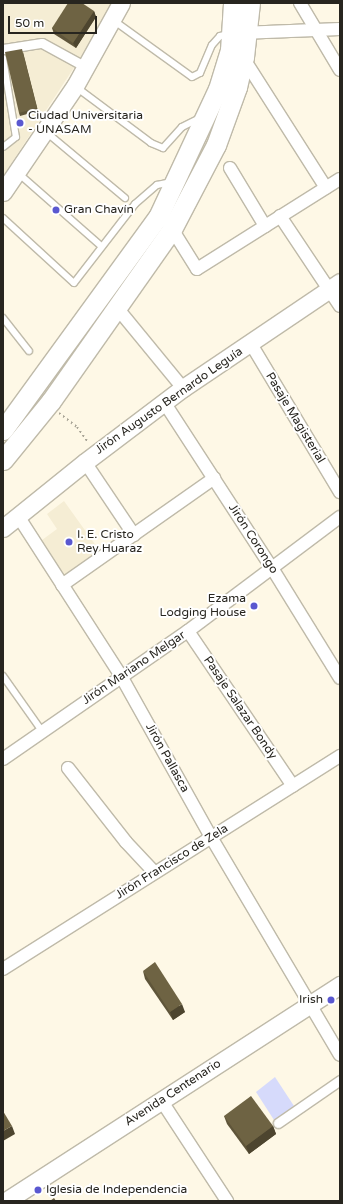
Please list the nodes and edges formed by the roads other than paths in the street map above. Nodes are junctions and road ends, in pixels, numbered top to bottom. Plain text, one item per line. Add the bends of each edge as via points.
1 (121, 3) edge
2 (233, 3) edge
3 (250, 3) edge
4 (300, 3) edge
5 (112, 19) junction
6 (340, 29) edge
7 (316, 30) junction
8 (238, 43) junction
9 (3, 49) edge
10 (3, 58) edge
11 (86, 67) junction
12 (340, 70) edge
13 (75, 86) junction
14 (205, 116) junction
15 (45, 132) junction
16 (3, 147) edge
17 (230, 168) dead end
18 (16, 171) junction
19 (340, 179) edge
20 (175, 181) junction
21 (326, 188) junction
22 (3, 192) edge
23 (124, 198) dead end
24 (280, 216) junction
25 (3, 218) edge
26 (265, 226) junction
27 (172, 229) junction
28 (101, 246) junction
29 (335, 285) edge
30 (340, 306) edge
31 (118, 309) junction
32 (3, 318) edge
33 (250, 344) junction
34 (29, 351) dead end
35 (183, 388) junction
36 (164, 402) junction
37 (3, 430) edge
38 (90, 458) junction
39 (3, 460) edge
40 (214, 478) junction
41 (340, 492) edge
42 (18, 516) junction
43 (340, 517) edge
44 (3, 528) edge
45 (134, 535) junction
46 (272, 568) junction
47 (62, 585) junction
48 (188, 631) junction
49 (3, 676) edge
50 (120, 676) junction
51 (340, 678) edge
52 (42, 731) junction
53 (340, 756) edge
54 (3, 759) edge
55 (68, 768) dead end
56 (293, 786) junction
57 (211, 837) junction
58 (155, 873) junction
59 (3, 969) edge
60 (340, 985) edge
61 (309, 1004) junction
62 (340, 1055) edge
63 (340, 1080) edge
64 (161, 1100) junction
65 (278, 1123) dead end
66 (6, 1199) edge
67 (227, 1201) edge

1 - 5 main road
2 - 8 main road
3 - 8 main road
4 - 7 street
5 - 8 lane via 192,77 200,73 212,45 220,36
5 - 11 main road
6 - 7 street
7 - 8 street
7 - 12 street
8 - 14 main road
8 - 21 street
8 - 27 main road via 237,87 216,145
9 - 11 street via 42,43
10 - 16 lane via 16,137
11 - 13 main road
13 - 14 lane via 151,143 163,148 182,127
13 - 15 main road
14 - 20 main road
15 - 18 main road
15 - 23 lane
17 - 26 street
18 - 22 main road
18 - 28 lane
19 - 21 street
20 - 28 lane via 157,185 134,204 114,234
20 - 37 main road via 152,226
21 - 24 street
24 - 26 street
24 - 29 street
25 - 28 lane via 74,283
26 - 27 street via 197,269
27 - 31 main road
29 - 30 street
29 - 33 main road, Jirón Augusto Bernardo Leguía
31 - 35 street
31 - 39 main road via 48,405
32 - 34 lane
33 - 35 main road, Jirón Augusto Bernardo Leguía
33 - 41 street, Pasaje Magisterial
35 - 36 main road, Jirón Augusto Bernardo Leguía
36 - 38 main road, Jirón Augusto Bernardo Leguía
36 - 40 street, Jirón Corongo
38 - 42 main road, Jirón Augusto Bernardo Leguía
38 - 45 street
40 - 45 street
40 - 46 street, Jirón Corongo
42 - 44 main road, Jirón Augusto Bernardo Leguía
42 - 47 street, Jirón Pallasca
43 - 46 street, Jirón Mariano Melgar
45 - 47 street
46 - 48 street, Jirón Mariano Melgar
46 - 51 street, Jirón Corongo
47 - 50 street, Jirón Pallasca
48 - 50 street, Jirón Mariano Melgar
48 - 56 street, Pasaje Salazar Bondy
49 - 52 lane
50 - 52 street, Jirón Mariano Melgar
50 - 57 street, Jirón Pallasca
52 - 54 street, Jirón Mariano Melgar
53 - 56 street, Jirón Francisco de Zela
55 - 58 street via 126,842
56 - 57 street, Jirón Francisco de Zela
57 - 58 street, Jirón Francisco de Zela
57 - 61 street, Jirón Pallasca
58 - 59 street, Jirón Francisco de Zela
60 - 61 main road, Avenida Centenario
61 - 62 street, Jirón Pallasca
61 - 64 main road, Avenida Centenario
63 - 65 street
64 - 66 main road, Avenida Centenario
64 - 67 street

